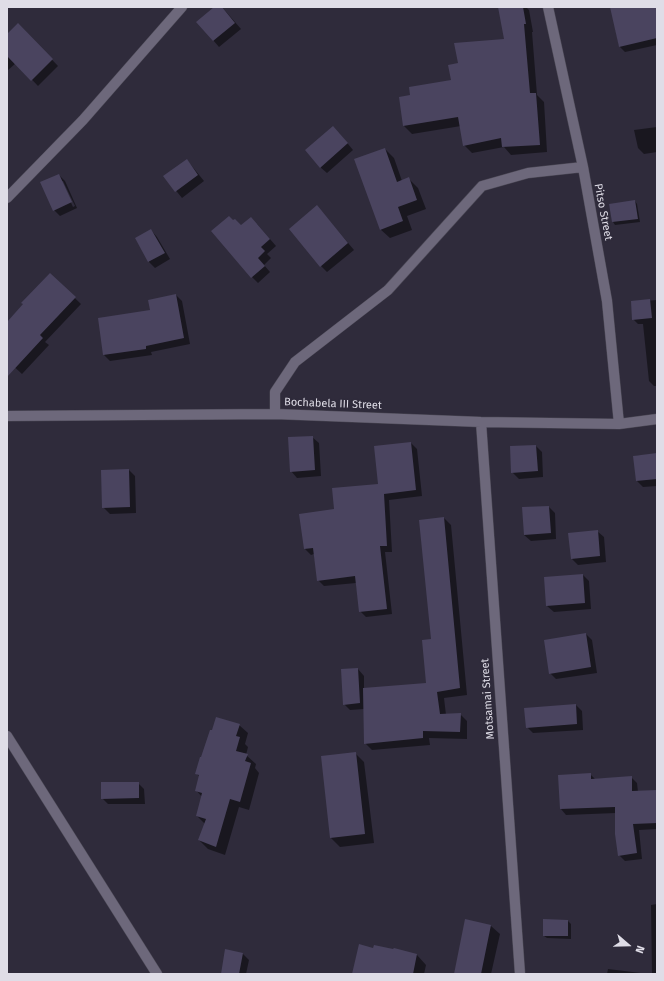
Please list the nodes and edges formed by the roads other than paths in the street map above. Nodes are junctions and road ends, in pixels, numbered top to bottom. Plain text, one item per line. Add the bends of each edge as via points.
1 (182, 7) edge
2 (548, 7) edge
3 (583, 167) junction
4 (7, 198) edge
5 (275, 414) junction
6 (7, 416) edge
7 (657, 419) edge
8 (481, 422) junction
9 (619, 424) junction
10 (7, 736) edge
11 (157, 974) edge
12 (520, 974) edge

1 - 4 street via 83,120
2 - 3 street, Pitso Street
3 - 5 street via 528,173 482,186 388,290 295,362 275,392
3 - 9 street, Pitso Street via 607,301
5 - 6 street, Bochabela III Street
5 - 8 street, Bochabela III Street
7 - 9 street, Bochabela III Street
8 - 9 street, Bochabela III Street
8 - 12 street, Motsamai Street
10 - 11 street

